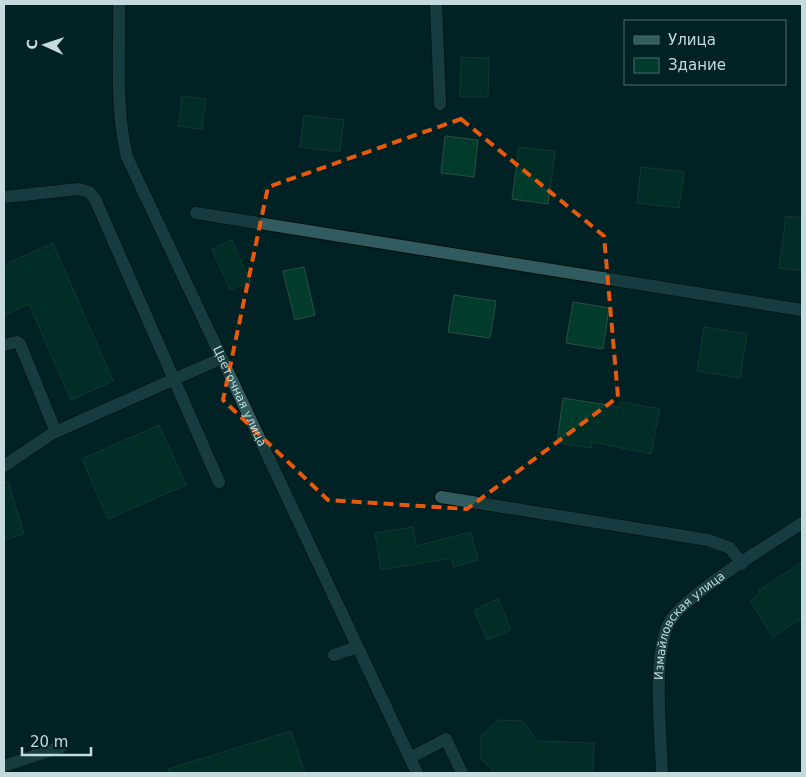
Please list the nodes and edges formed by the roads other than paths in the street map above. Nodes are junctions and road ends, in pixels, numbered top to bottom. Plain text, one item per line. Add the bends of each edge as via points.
1 (119, 4) edge
2 (436, 4) edge
3 (440, 104) dead end
4 (4, 196) edge
5 (196, 213) dead end
6 (802, 310) edge
7 (4, 345) edge
8 (222, 358) junction
9 (175, 379) junction
10 (56, 432) junction
11 (4, 466) edge
12 (219, 482) dead end
13 (441, 497) dead end
14 (802, 523) edge
15 (742, 564) junction
16 (357, 647) junction
17 (334, 655) dead end
18 (60, 747) dead end
19 (410, 758) junction
20 (4, 766) edge
21 (417, 773) edge
22 (462, 773) edge
23 (662, 773) edge

1 - 8 street, Цветочная улица via 121,133 127,157
2 - 3 street
4 - 9 street via 79,189 89,192 95,199
5 - 6 street
7 - 10 street via 20,344
8 - 9 street
8 - 16 street, Цветочная улица
9 - 10 street
9 - 12 street
10 - 11 street
13 - 15 street via 708,540 730,548
14 - 15 street, Измайловская улица
15 - 23 street, Измайловская улица via 694,595 669,622 659,656
16 - 17 street
16 - 19 street, Цветочная улица
18 - 20 street
19 - 21 street, Цветочная улица
19 - 22 street via 446,739

